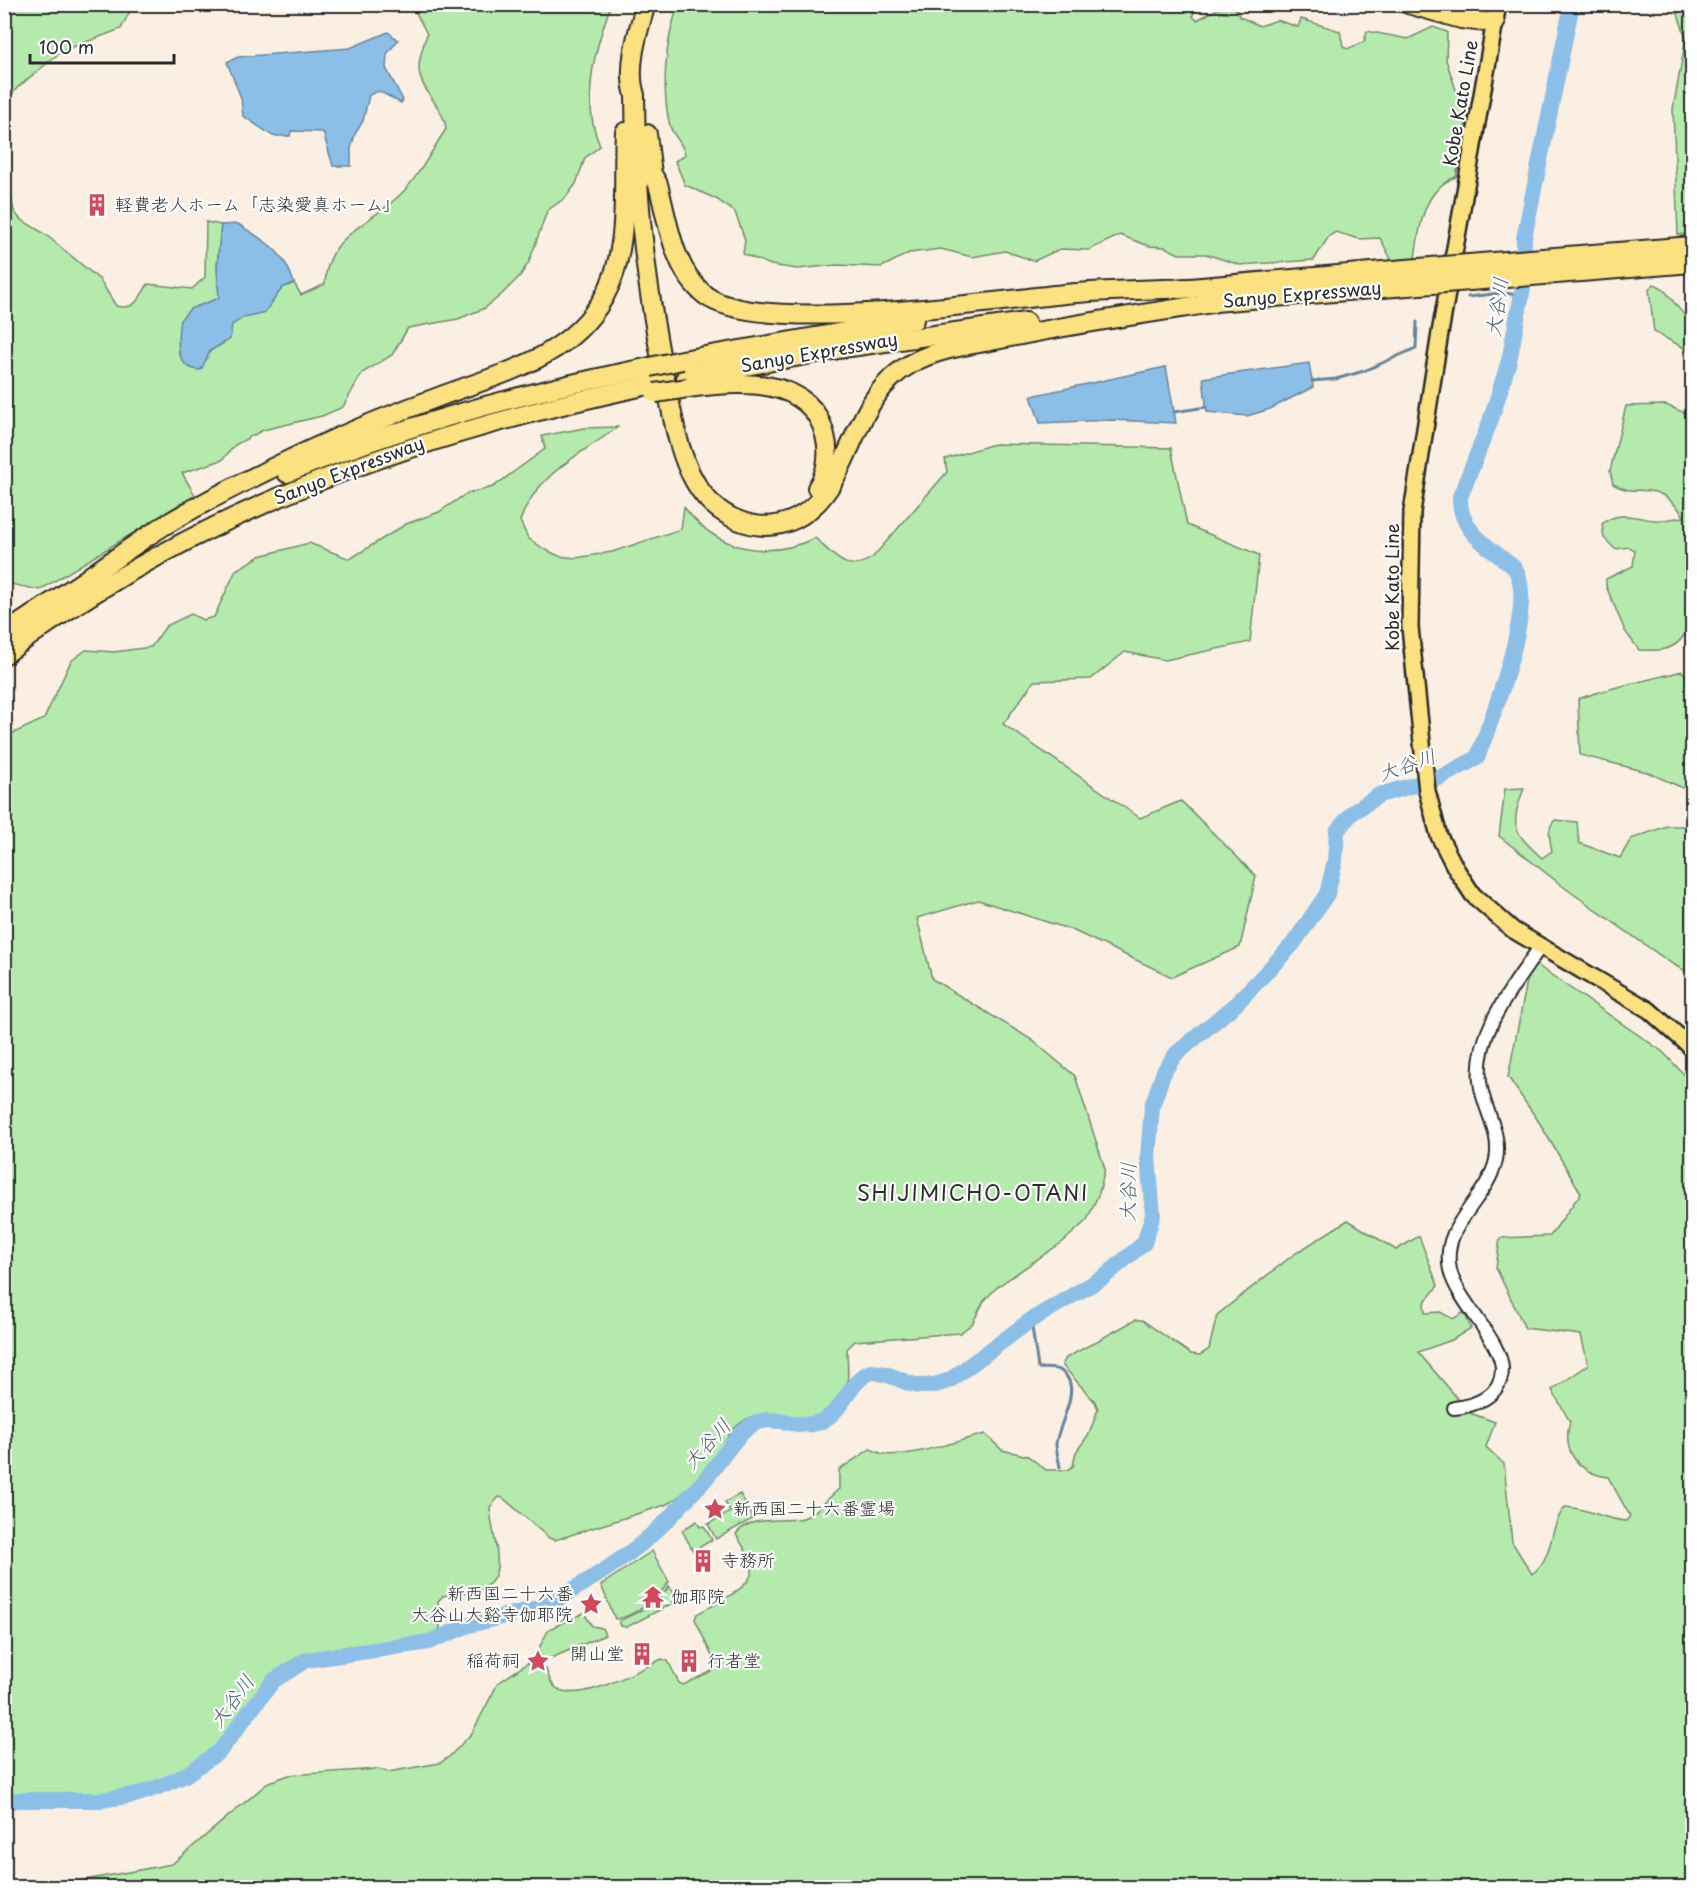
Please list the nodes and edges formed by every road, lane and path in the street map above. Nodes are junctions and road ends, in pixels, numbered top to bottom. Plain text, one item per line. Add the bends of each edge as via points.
1 (646, 4) edge
2 (657, 4) edge
3 (1408, 4) edge
4 (1445, 4) edge
5 (1498, 4) edge
6 (1495, 23) junction
7 (632, 85) junction
8 (652, 174) junction
9 (1692, 246) edge
10 (1692, 263) edge
11 (1395, 279) junction
12 (1192, 288) junction
13 (1213, 303) junction
14 (685, 375) junction
15 (653, 381) junction
16 (90, 576) junction
17 (4, 634) edge
18 (4, 655) edge
19 (1540, 947) junction
20 (1692, 1048) edge
21 (1454, 1408) dead end

1 - 7 highway via 636,44
2 - 8 highway via 645,65 646,128
3 - 6 highway via 1461,19
4 - 6 highway
5 - 6 main road, Kobe Kato Line
6 - 19 main road, Kobe Kato Line via 1412,512 1410,627 1426,783 1439,836 1473,895 1513,930
7 - 13 highway via 648,280 677,432 699,488 717,509 736,520 773,525 809,510 833,481 875,395 898,373 923,358 1036,331
7 - 16 highway via 628,95 617,261 604,298 570,338 525,366 366,425 248,480 164,526
8 - 12 highway via 676,253 690,280 710,299 740,311 860,312 1067,294
8 - 14 highway via 648,200 660,302 680,408 698,469 719,498 749,514 786,512 814,491 827,462 827,442 819,419 801,400 760,384 729,384
9 - 11 highway, Sanyo Expressway, bridge
10 - 11 highway, Sanyo Expressway, bridge
11 - 12 highway, Sanyo Expressway
11 - 13 highway, Sanyo Expressway
12 - 14 highway, Sanyo Expressway via 958,313 790,340
13 - 14 highway, Sanyo Expressway via 935,334
14 - 15 highway, Sanyo Expressway, bridge
14 - 15 highway, bridge
15 - 16 highway, Sanyo Expressway via 473,409 337,453 206,511
15 - 18 highway, Sanyo Expressway via 489,422 338,472 248,510 165,552 98,591
16 - 17 highway, Sanyo Expressway
19 - 20 main road, Kobe Kato Line via 1649,1010
19 - 21 street via 1502,1005 1482,1051 1480,1082 1497,1137 1496,1160 1452,1235 1449,1259 1456,1286 1497,1352 1502,1369 1493,1392 1475,1406

